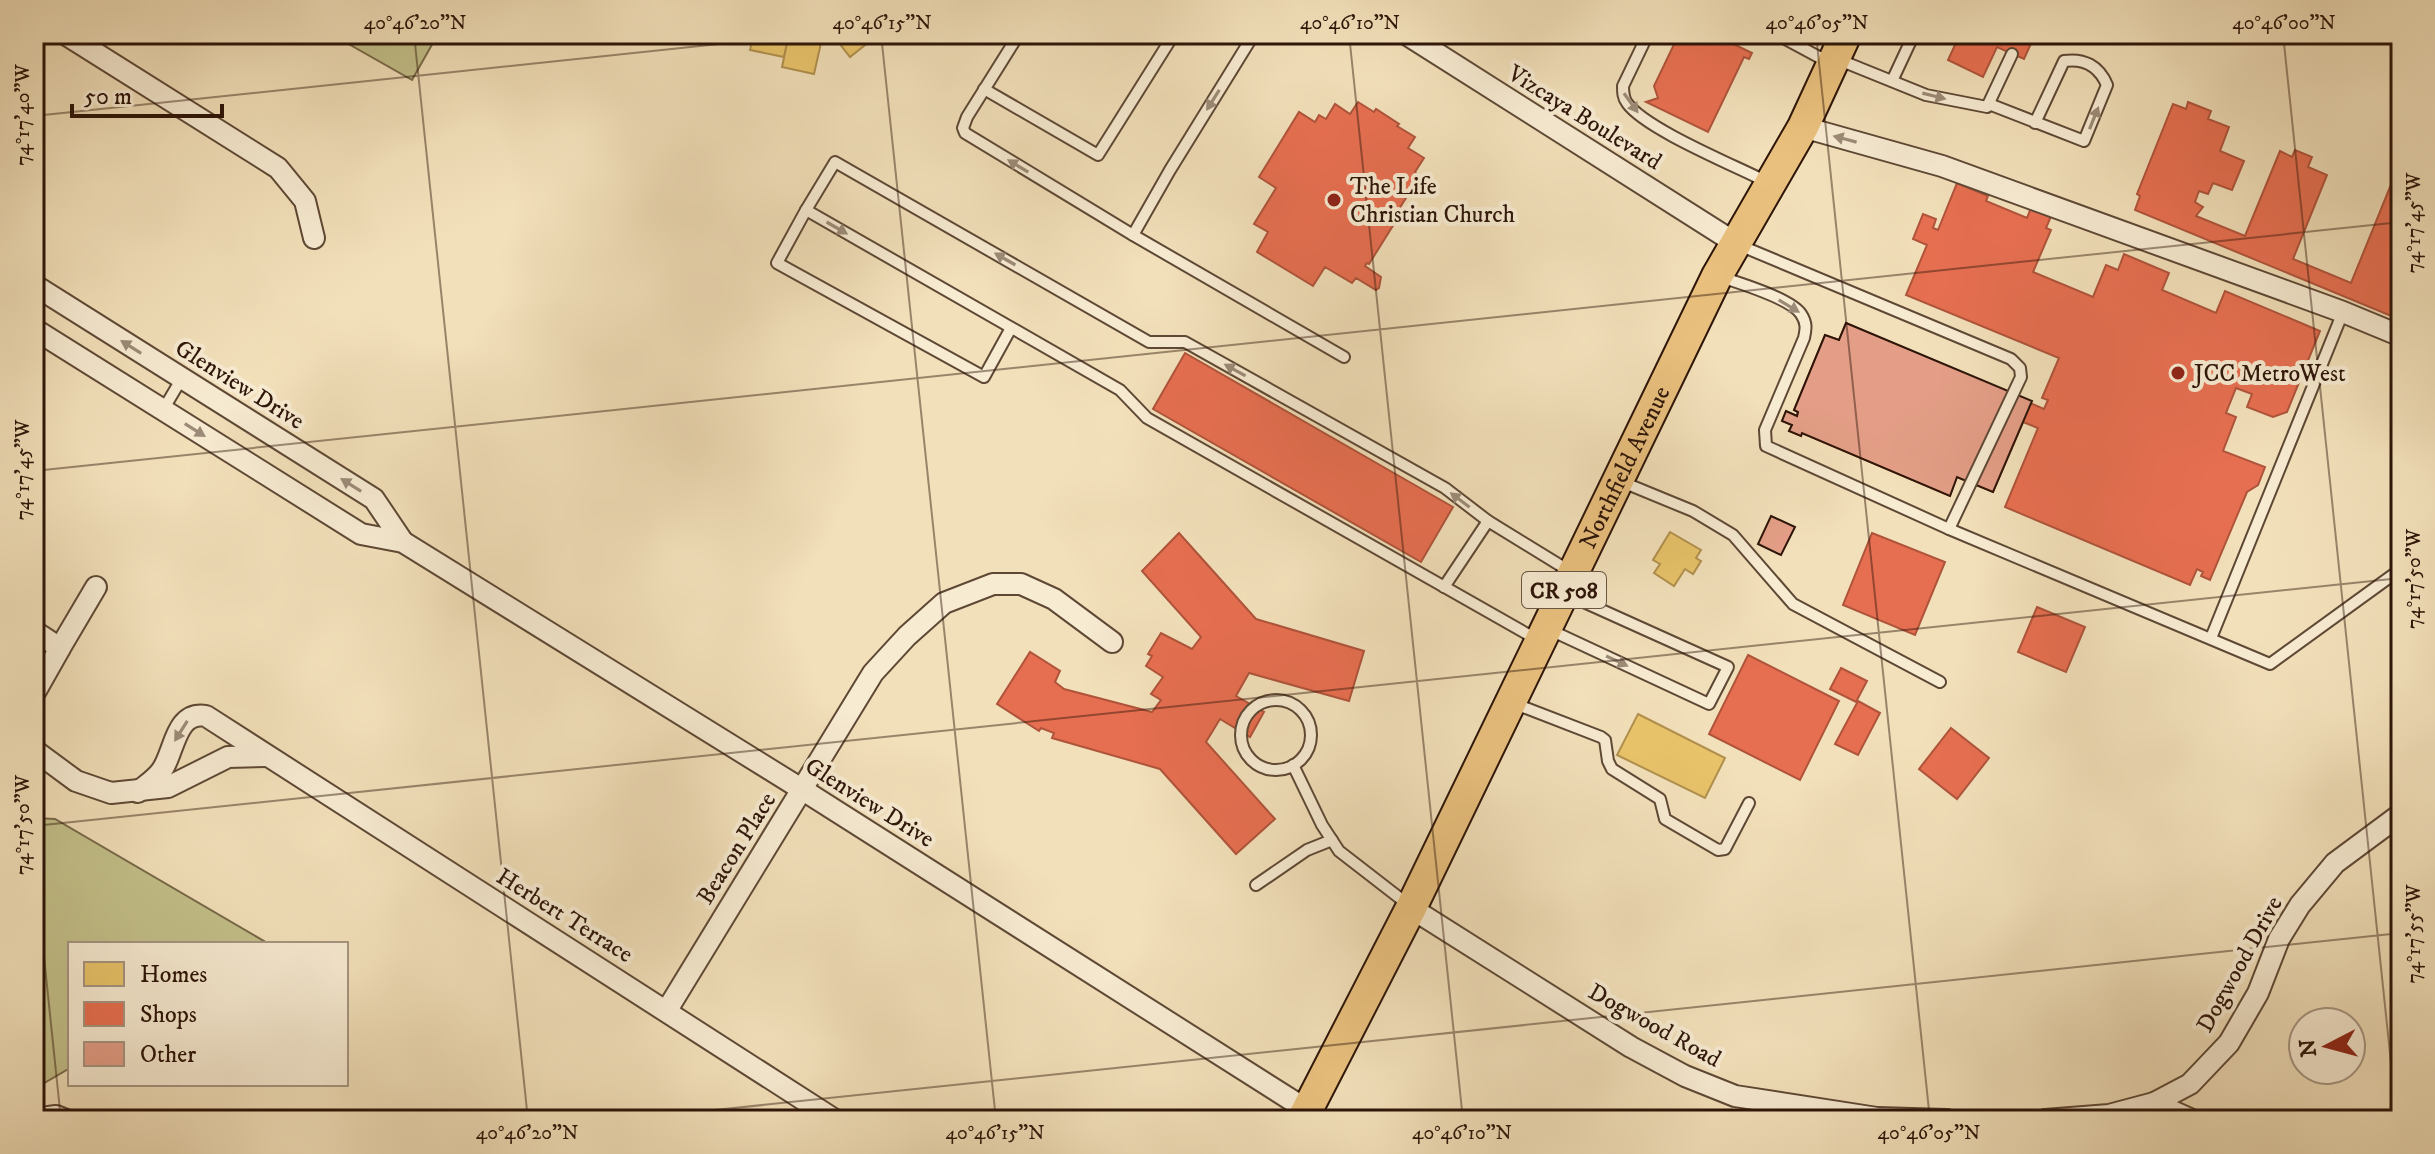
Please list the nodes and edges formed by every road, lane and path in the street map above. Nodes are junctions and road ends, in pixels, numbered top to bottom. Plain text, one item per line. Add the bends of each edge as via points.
1 (65, 34) edge
2 (1019, 34) edge
3 (1174, 34) edge
4 (1254, 34) edge
5 (1406, 34) edge
6 (1648, 34) edge
7 (1776, 34) edge
8 (1914, 34) edge
9 (1838, 52) edge
10 (2012, 54) dead end
11 (1892, 81) junction
12 (984, 89) junction
13 (1989, 104) junction
14 (2035, 123) junction
15 (1803, 127) junction
16 (1771, 184) junction
17 (806, 210) junction
18 (1133, 235) junction
19 (314, 238) dead end
20 (1737, 244) junction
21 (1717, 276) junction
22 (34, 285) edge
23 (2343, 312) junction
24 (1011, 328) junction
25 (34, 329) edge
26 (2401, 336) edge
27 (1344, 357) dead end
28 (182, 378) junction
29 (163, 410) junction
30 (1618, 480) junction
31 (1488, 521) junction
32 (1949, 529) junction
33 (403, 542) junction
34 (2401, 569) edge
35 (1567, 583) junction
36 (96, 587) dead end
37 (1444, 587) junction
38 (34, 631) edge
39 (1543, 634) junction
40 (2211, 638) junction
41 (1112, 642) dead end
42 (60, 648) junction
43 (1940, 682) dead end
44 (34, 694) edge
45 (1511, 702) junction
46 (34, 750) edge
47 (267, 756) junction
48 (1293, 765) junction
49 (803, 790) junction
50 (138, 792) junction
51 (1749, 803) dead end
52 (2401, 814) edge
53 (1332, 840) junction
54 (1256, 885) dead end
55 (1411, 908) junction
56 (667, 1010) junction
57 (2154, 1103) junction
58 (1305, 1115) edge
59 (34, 1119) edge
60 (66, 1120) edge
61 (835, 1120) edge
62 (1947, 1120) edge
63 (2045, 1120) edge
64 (2054, 1120) edge
65 (2192, 1120) edge

1 - 19 street via 278,168 305,201
2 - 12 lane
3 - 12 lane via 1098,155
4 -> 18 lane
5 - 20 street, Vizcaya Boulevard
6 -> 16 lane via 1623,86 1627,104 1650,124
7 - 9 lane
8 - 11 lane
9 - 11 lane
9 - 15 main road, Northfield Avenue / CR 508
10 - 13 lane
11 -> 13 lane via 1926,95
18 -> 12 lane via 965,133 967,117
13 - 14 lane
14 -> 14 lane via 2084,141 2107,85 2102,73 2089,63 2064,61
15 - 16 main road, Northfield Avenue / CR 508
23 -> 15 street via 1942,166
16 - 20 main road, Northfield Avenue / CR 508
17 -> 24 lane
17 - 24 lane via 777,263 984,377
31 -> 17 lane via 1445,488 1185,342 1149,342 835,162
18 - 27 lane
20 - 21 main road, Northfield Avenue / CR 508
20 - 32 lane via 2011,359 2020,368 2021,377
21 - 30 main road, Northfield Avenue / CR 508
21 -> 32 lane via 1799,310 1806,324 1765,430 1766,446
28 -> 22 street, Glenview Drive
23 - 26 street
23 - 40 lane
24 - 37 lane via 1120,390 1147,418
25 - 29 street, Glenview Drive
28 - 29 lane
33 -> 28 street, Glenview Drive via 374,499
29 -> 33 street, Glenview Drive via 361,534
30 - 35 main road, Northfield Avenue / CR 508
30 - 43 lane via 1693,511 1733,535 1793,604
31 - 35 lane
31 - 37 lane
32 - 40 lane
33 - 49 street, Glenview Drive
34 - 40 lane via 2270,664
35 - 39 main road, Northfield Avenue / CR 508
39 -> 35 lane via 1709,704 1728,667
36 - 42 street
37 - 39 lane
38 - 42 street
39 - 45 main road, Northfield Avenue / CR 508
41 - 49 street, Beacon Place via 1054,599 1021,584 993,584 944,603 873,673
42 - 44 street
45 - 51 lane via 1601,737 1612,769 1660,799 1665,819 1718,850 1725,849
45 - 55 main road, Northfield Avenue / CR 508
46 - 50 street via 96,790
47 - 50 street via 228,757 168,787
47 -> 50 street, Herbert Terrace via 197,714 181,727 163,769
47 - 56 street, Herbert Terrace
48 - 48 lane via 1302,758 1310,737 1304,716 1296,707 1275,700 1254,708 1242,727 1244,750 1260,766 1282,770
48 - 53 lane
49 - 56 street, Beacon Place
49 - 58 street, Glenview Drive
52 - 57 street, Dogwood Drive via 2335,863 2279,939 2258,993 2229,1043 2190,1084
53 - 54 lane via 1307,850
53 - 55 lane
55 - 58 main road, Northfield Avenue / CR 508
55 - 62 street, Dogwood Road via 1631,1047 1735,1096 1877,1118
56 - 61 street, Herbert Terrace
57 - 64 street via 2109,1115
57 - 65 street
59 - 60 street
63 - 64 street

